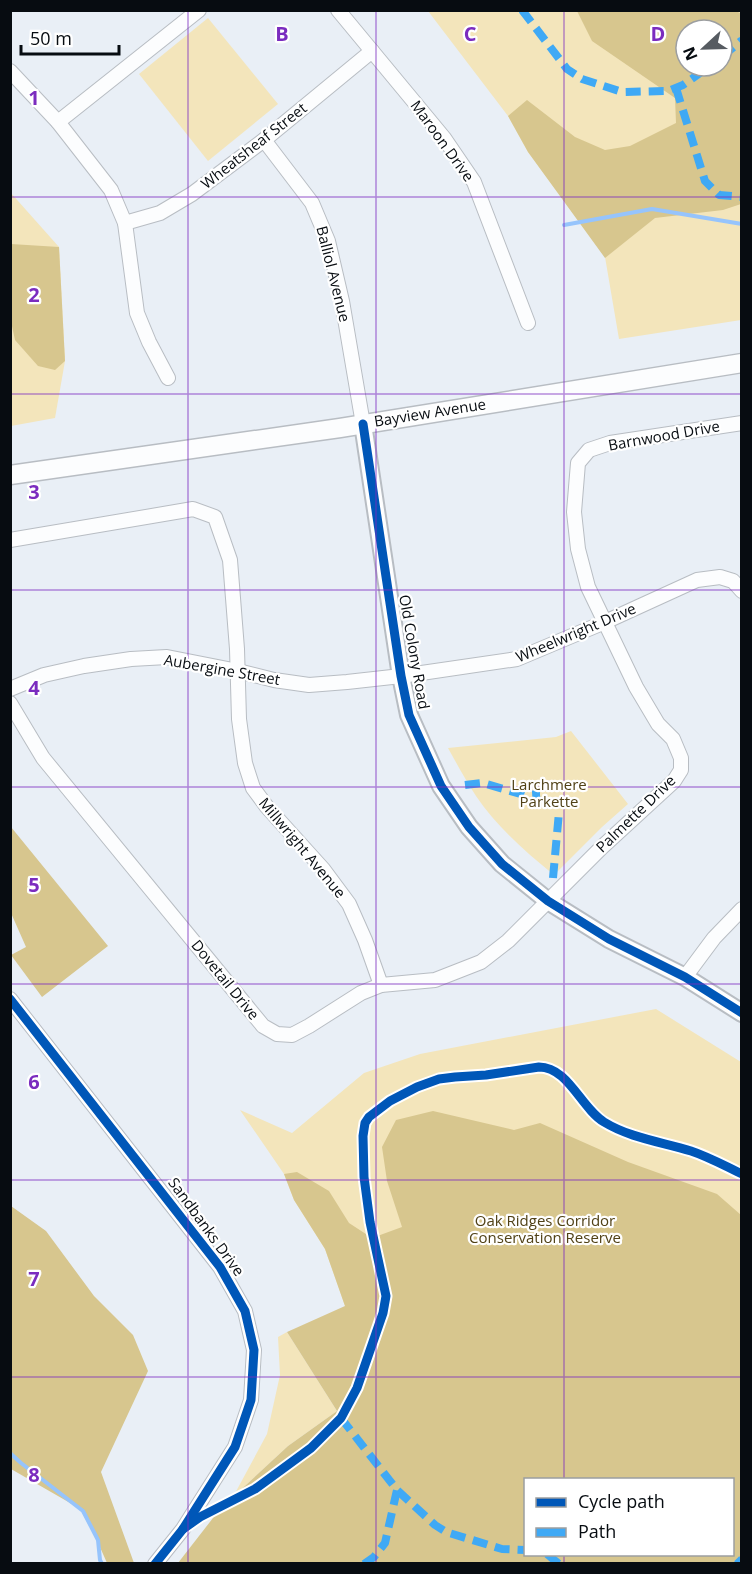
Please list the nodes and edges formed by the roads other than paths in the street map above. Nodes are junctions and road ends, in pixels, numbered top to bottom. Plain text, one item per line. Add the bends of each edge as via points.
1 (199, 10) edge
2 (338, 10) edge
3 (372, 51) junction
4 (10, 71) edge
5 (58, 122) junction
6 (264, 140) junction
7 (125, 223) junction
8 (528, 323) dead end
9 (741, 363) edge
10 (168, 378) dead end
11 (741, 423) edge
12 (363, 424) junction
13 (10, 475) edge
14 (10, 540) edge
15 (741, 591) edge
16 (605, 622) junction
17 (238, 671) junction
18 (401, 676) junction
19 (10, 689) edge
20 (10, 703) edge
21 (548, 901) junction
22 (741, 909) edge
23 (686, 977) junction
24 (381, 985) junction
25 (10, 999) edge
26 (741, 1013) edge
27 (155, 1563) edge

1 - 5 street
2 - 3 street, Maroon Drive
3 - 6 street, Wheatsheaf Street
3 - 8 street, Maroon Drive via 444,138 474,182
4 - 5 street
5 - 7 street via 111,190
6 - 7 street, Wheatsheaf Street via 177,204
6 - 12 street, Balliol Avenue via 312,203 327,241 342,300
7 - 10 street via 137,313
9 - 12 main road, Bayview Avenue
11 - 16 street, Barnwood Drive via 610,443 589,450 578,463 574,512 578,549 588,587
12 - 13 main road, Bayview Avenue
12 - 18 street, Old Colony Road
14 - 17 street via 194,509 215,517 230,560
15 - 16 street, Wheelwright Drive via 733,580 698,580
16 - 18 street, Wheelwright Drive via 518,659
16 - 21 street, Palmette Drive via 636,687 658,724 673,739 681,770
17 - 18 street, Aubergine Street via 309,684
17 - 19 street, Aubergine Street via 167,657 130,659 44,675
17 - 24 street, Millwright Avenue via 239,719 253,788 348,904
18 - 21 street, Old Colony Road via 409,715 441,786 469,827 502,864
20 - 24 street, Dovetail Drive via 43,758 263,1026 278,1034 292,1035
21 - 23 street, Old Colony Road via 609,939
21 - 24 street, Dovetail Drive via 481,962 435,980
22 - 23 street
23 - 26 street, Old Colony Road
25 - 27 street, Sandbanks Drive via 220,1268 245,1311 254,1350 251,1400 235,1447 183,1529

